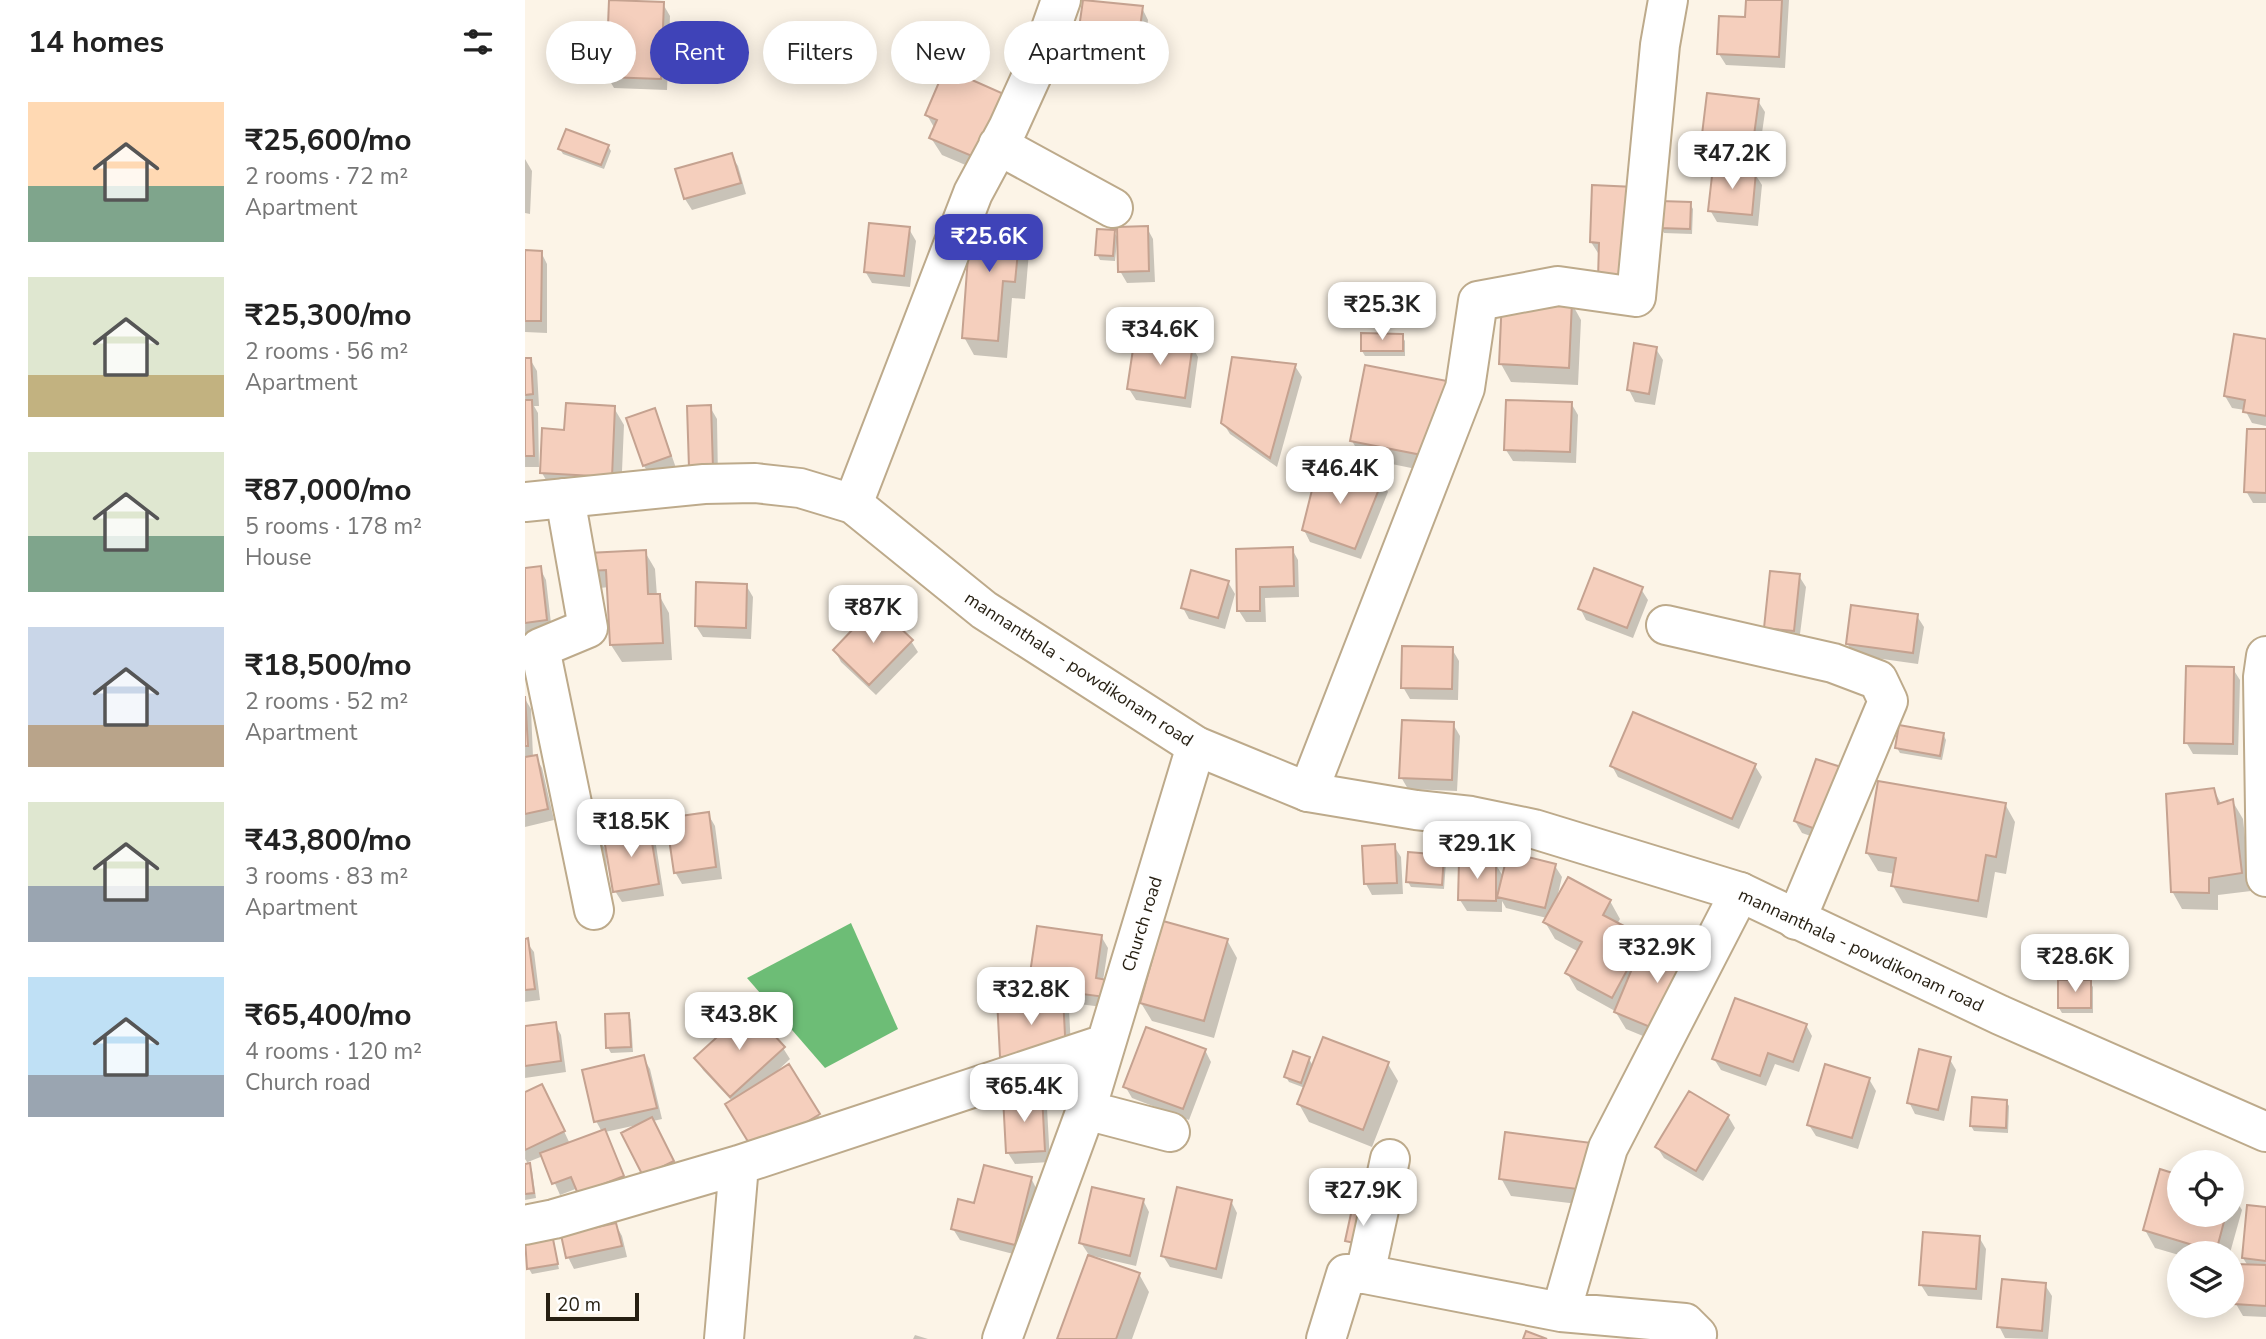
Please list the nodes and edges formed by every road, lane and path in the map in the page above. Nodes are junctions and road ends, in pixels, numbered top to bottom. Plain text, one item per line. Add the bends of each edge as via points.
1 (1061, 0) edge
2 (1668, 0) edge
3 (999, 145) junction
4 (1113, 208) dead end
5 (565, 498) junction
6 (525, 502) edge
7 (853, 504) junction
8 (1666, 625) dead end
9 (2266, 656) edge
10 (1196, 746) junction
11 (1308, 792) junction
12 (2266, 877) edge
13 (1740, 892) junction
14 (594, 910) dead end
15 (1796, 920) junction
16 (1105, 1044) junction
17 (1086, 1110) junction
18 (1170, 1132) dead end
19 (2266, 1132) edge
20 (1390, 1159) dead end
21 (740, 1165) junction
22 (525, 1225) edge
23 (1365, 1274) junction
24 (1561, 1312) junction
25 (724, 1339) edge
26 (1002, 1339) edge
27 (1326, 1339) edge
28 (1696, 1339) edge

1 - 3 street via 1043,51
2 - 11 street via 1636,297 1558,286 1478,301 1465,388
3 - 4 street
3 - 7 street via 973,193
5 - 6 street, mannanthala - powdikonam road
5 - 7 street, mannanthala - powdikonam road via 755,483 800,488
5 - 14 street via 588,628 540,648
7 - 10 street, mannanthala - powdikonam road via 984,610
8 - 15 street via 1833,663 1878,680 1888,701
9 - 12 street
10 - 11 street, mannanthala - powdikonam road
10 - 16 street, Church road
11 - 13 street, mannanthala - powdikonam road via 1534,830
13 - 15 street, mannanthala - powdikonam road
13 - 24 street via 1608,1148
15 - 19 street, mannanthala - powdikonam road
16 - 17 street, Church road
16 - 21 street
17 - 18 street
17 - 26 street, Church road
20 - 23 street
21 - 22 street
21 - 25 street
23 - 24 street
23 - 27 street via 1346,1274
24 - 28 street via 1685,1323

